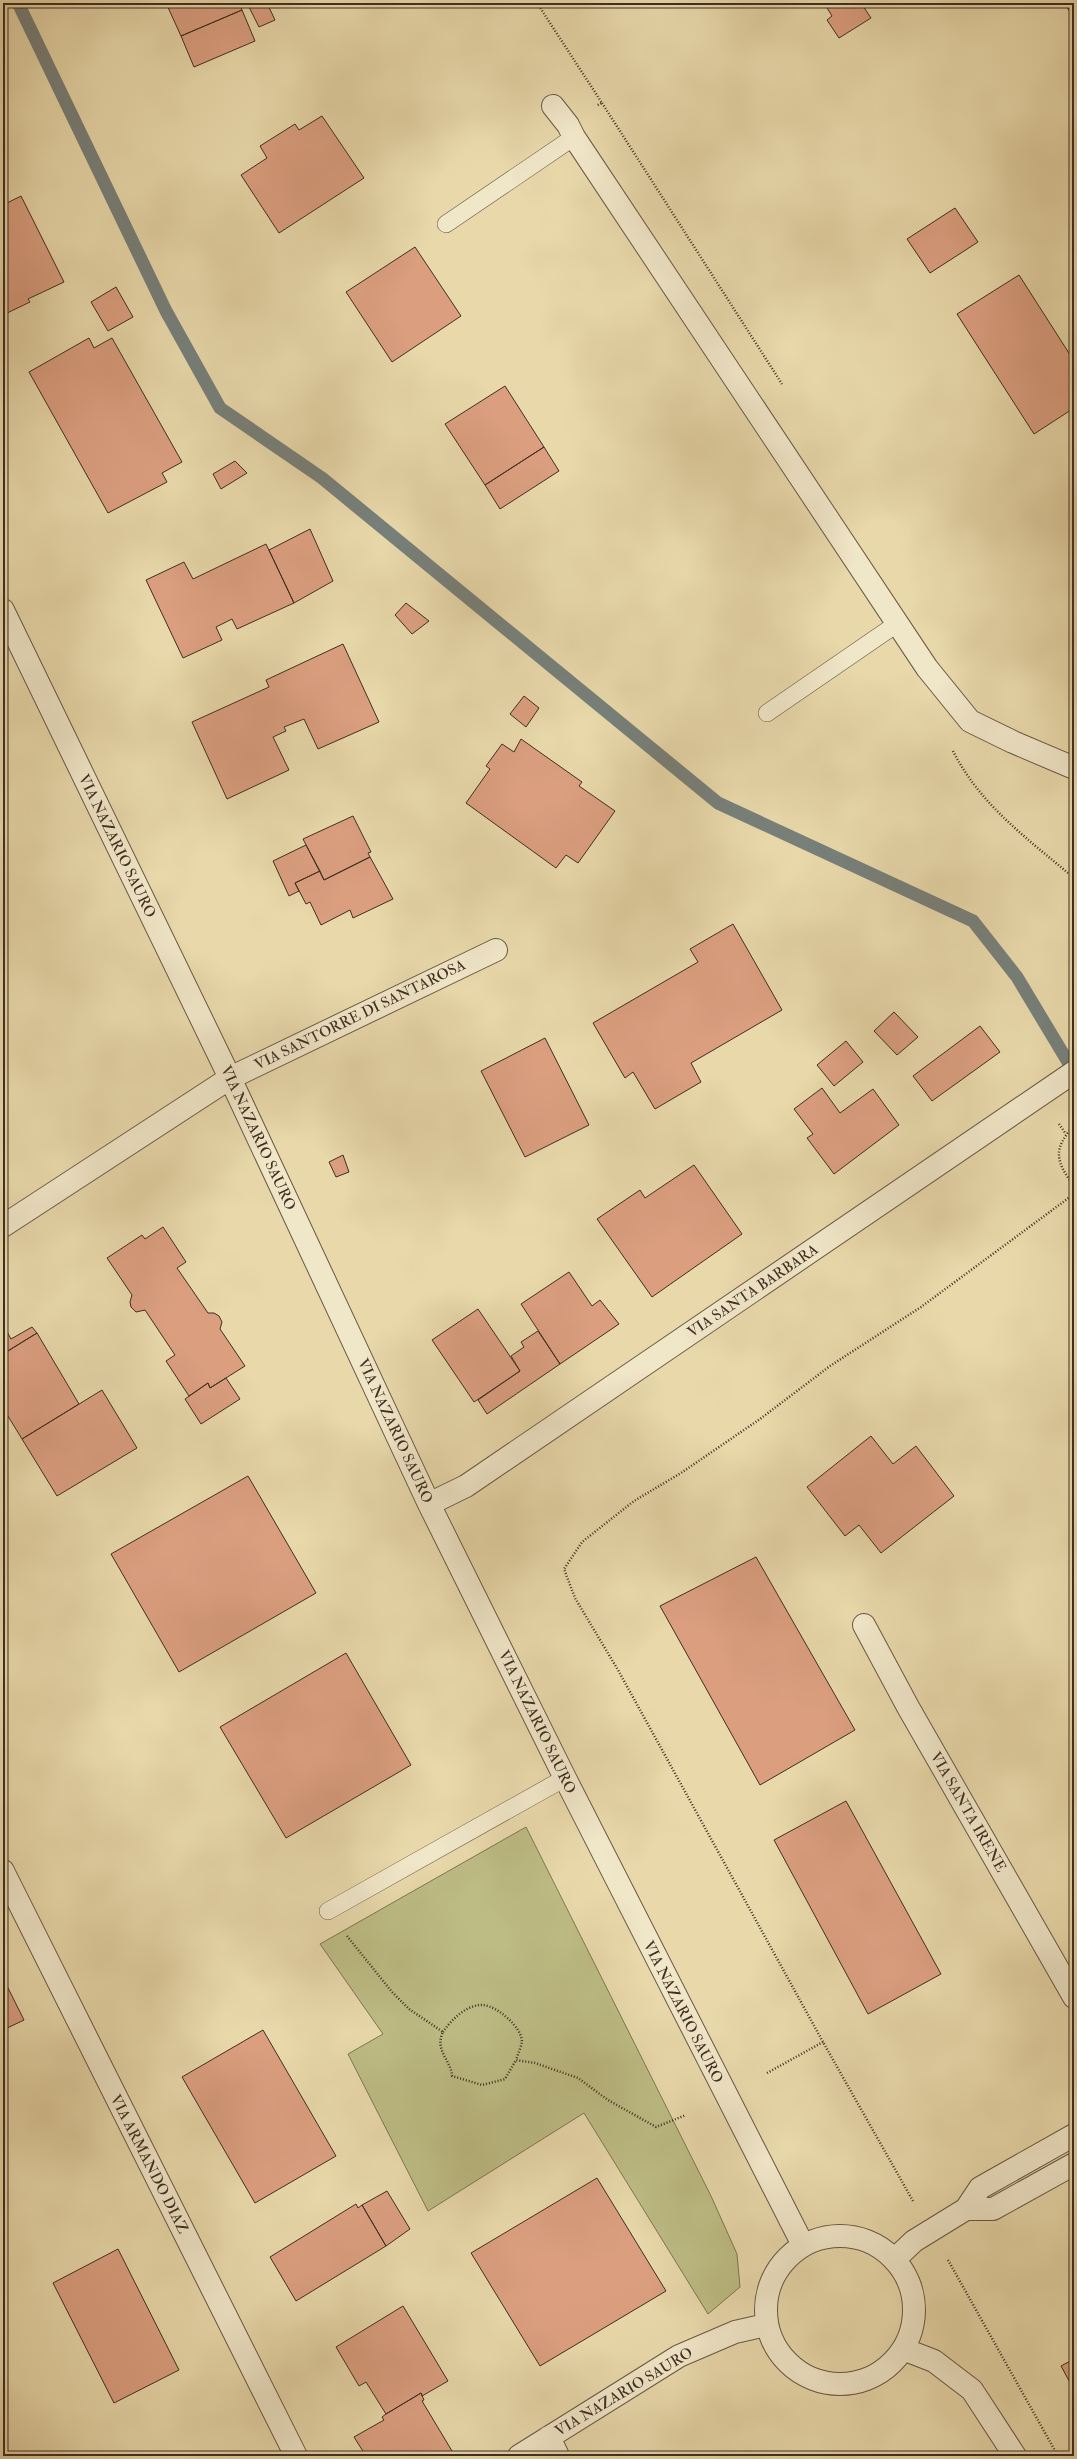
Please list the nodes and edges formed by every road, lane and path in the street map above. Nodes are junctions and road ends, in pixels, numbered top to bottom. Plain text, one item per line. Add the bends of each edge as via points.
1 (536, 3) edge
2 (602, 103) junction
3 (554, 106) dead end
4 (571, 131) junction
5 (446, 224) dead end
6 (784, 387) dead end
7 (3, 610) edge
8 (898, 623) junction
9 (767, 713) dead end
10 (951, 748) dead end
11 (1074, 768) edge
12 (1074, 878) edge
13 (496, 950) dead end
14 (1074, 1072) edge
15 (230, 1078) junction
16 (1074, 1126) edge
17 (1074, 1186) edge
18 (1074, 1194) edge
19 (3, 1226) edge
20 (429, 1504) junction
21 (864, 1625) dead end
22 (565, 1778) junction
23 (3, 1871) edge
24 (328, 1911) joint
25 (1074, 1997) edge
26 (443, 2032) junction
27 (823, 2042) junction
28 (516, 2060) junction
29 (767, 2073) dead end
30 (686, 2115) dead end
31 (1074, 2135) edge
32 (1074, 2164) edge
33 (911, 2198) dead end
34 (966, 2209) junction
35 (803, 2244) junction
36 (895, 2258) junction
37 (950, 2264) dead end
38 (766, 2325) junction
39 (904, 2349) junction
40 (553, 2447) edge
41 (296, 2456) edge
42 (519, 2456) edge
43 (1015, 2456) edge
44 (1058, 2456) edge

1 - 2 path
2 - 4 path
2 - 6 path
3 - 4 street
4 - 5 lane
4 - 8 street
7 - 15 street, VIA NAZARIO SAURO
8 - 9 lane
8 - 11 street via 927,668 970,721
10 - 12 path via 963,772 1001,817
13 - 15 street, VIA SANTORRE DI SANTAROSA
14 - 20 street, VIA SANTA BARBARA via 466,1486
15 - 19 street, VIA SANTORRE DI SANTAROSA
15 - 20 street, VIA NAZARIO SAURO
16 - 17 path via 1058,1149 1060,1167
18 - 27 path via 921,1307 830,1366 760,1419 634,1501 582,1542 564,1569 575,1598 618,1670
20 - 22 street, VIA NAZARIO SAURO
21 - 25 street, VIA SANTA IRENE
22 - 24 lane
22 - 35 street, VIA NAZARIO SAURO
23 - 41 street, VIA ARMANDO DIAZ
24 - 26 path via 392,1992 409,2009
26 - 28 path via 439,2039 441,2053 452,2076 482,2085 505,2078
26 - 28 path via 452,2020 468,2009 483,2005 515,2024 522,2041
27 - 29 path
27 - 33 path
28 - 30 path via 535,2063 578,2078 608,2100 656,2127
31 - 34 street via 980,2188
32 - 34 street via 993,2209
34 - 36 street via 919,2237
35 - 36 street via 827,2236 852,2236 875,2243
35 - 38 street via 784,2259 772,2279 766,2302
36 - 39 street via 906,2274 913,2293 911,2332
37 - 44 path
38 - 39 street via 776,2349 792,2368 814,2380 840,2385 864,2381 887,2368
38 - 40 street, VIA NAZARIO SAURO via 735,2332 679,2356
39 - 43 street via 934,2360 972,2390
40 - 42 street, VIA NAZARIO SAURO

